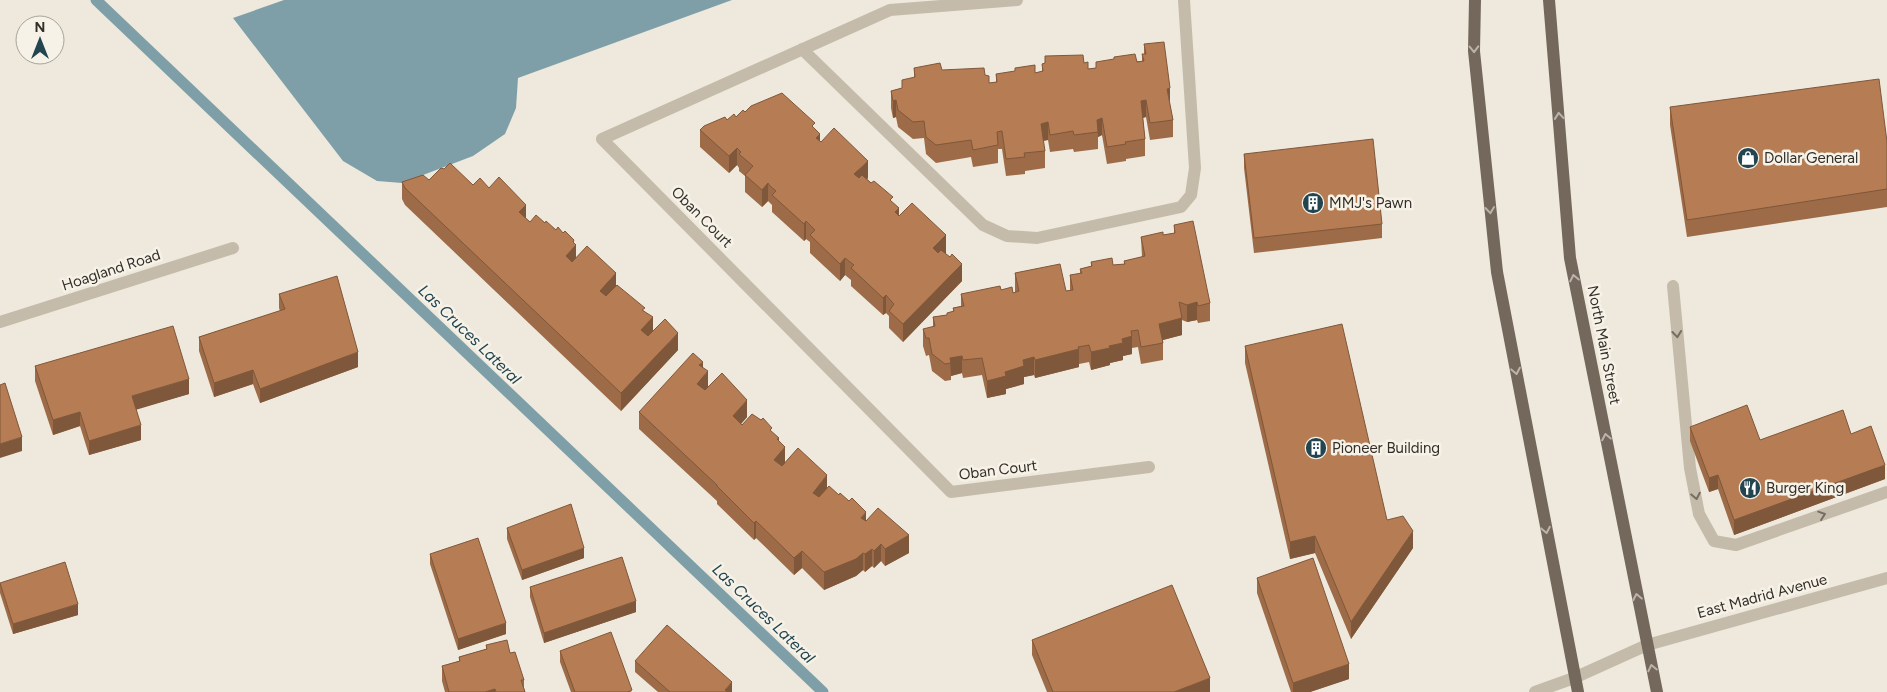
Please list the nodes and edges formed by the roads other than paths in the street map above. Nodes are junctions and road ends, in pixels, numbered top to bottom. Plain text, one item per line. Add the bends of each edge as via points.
1 (1018, 0) edge
2 (1184, 0) edge
3 (1475, 0) edge
4 (1549, 0) edge
5 (802, 50) junction
6 (233, 248) dead end
7 (1672, 286) dead end
8 (0, 322) edge
9 (1148, 467) dead end
10 (1887, 492) edge
11 (1887, 578) edge
12 (1647, 645) junction
13 (1574, 678) junction
14 (1534, 692) edge
15 (1578, 692) edge
16 (1657, 692) edge

1 - 5 street, Oban Court via 890,10
2 - 5 street via 1195,168 1191,195 1181,208 1037,238 1007,236 983,225
3 -> 13 main road via 1474,51 1497,272
12 -> 4 main road, North Main Street via 1570,258
5 - 9 street, Oban Court via 602,140 951,492
6 - 8 street, Hoagland Road
7 -> 10 street via 1690,468 1699,514 1714,540 1736,545
11 - 12 street, East Madrid Avenue
12 - 13 street, East Madrid Avenue
16 -> 12 main road, North Main Street
13 - 14 street, East Madrid Avenue
13 - 15 main road

